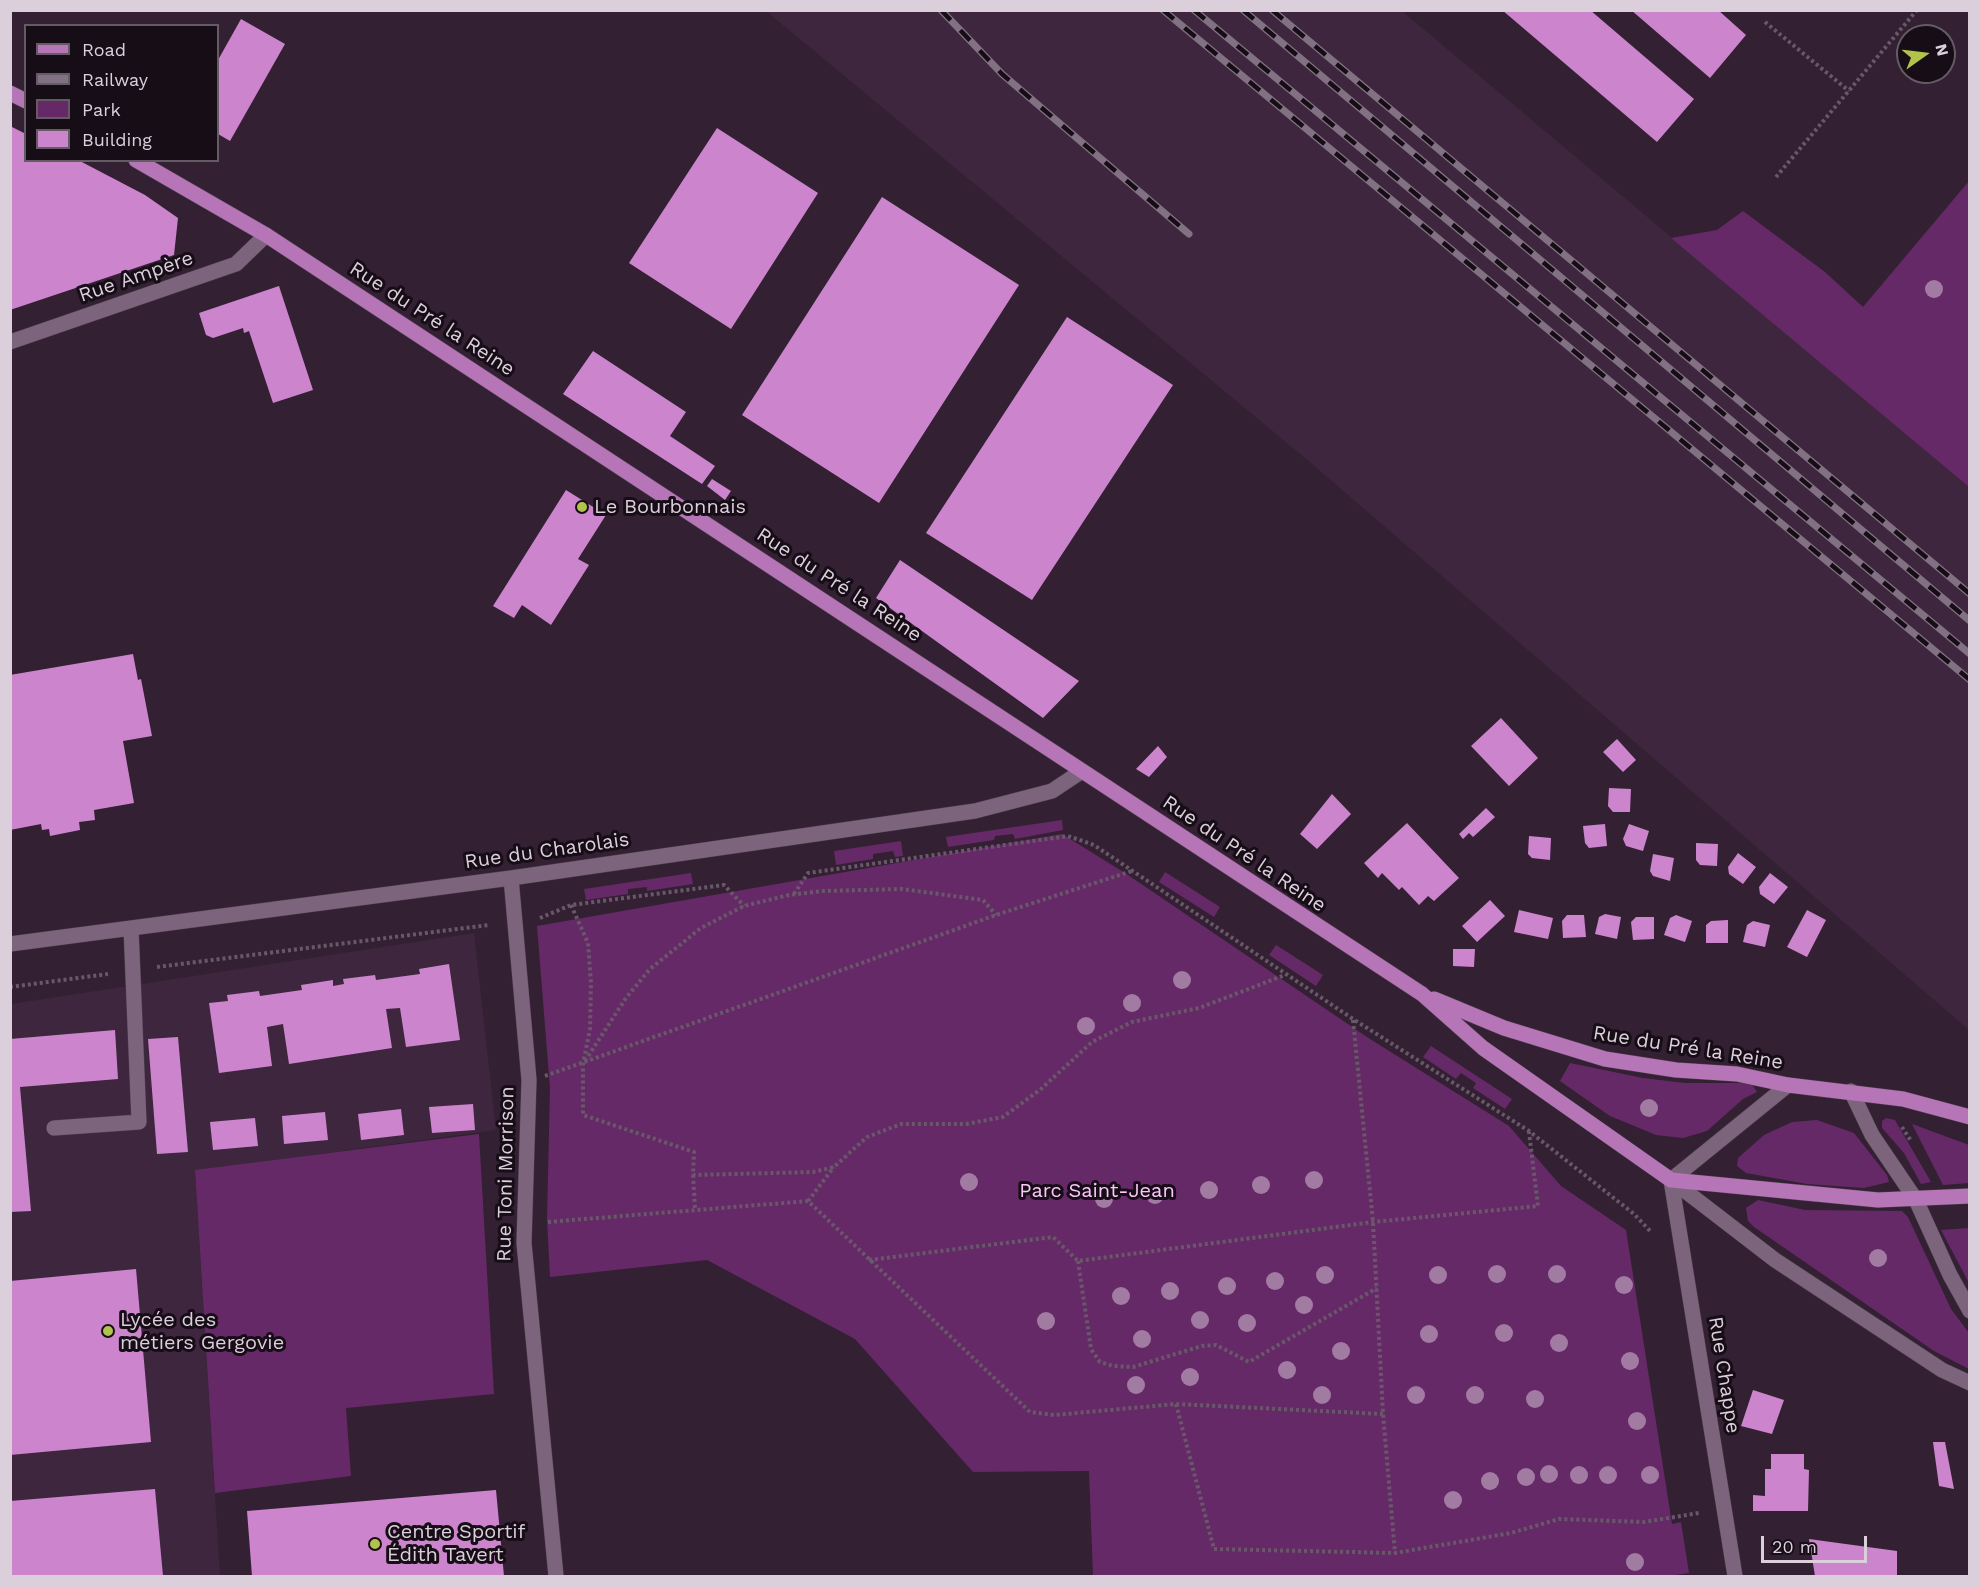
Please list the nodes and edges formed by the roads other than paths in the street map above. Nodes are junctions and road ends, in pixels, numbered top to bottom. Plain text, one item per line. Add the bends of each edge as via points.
1 (10, 93) edge
2 (24, 100) edge
3 (139, 162) edge
4 (266, 235) junction
5 (10, 342) edge
6 (1082, 771) junction
7 (511, 878) junction
8 (131, 928) junction
9 (10, 944) edge
10 (1422, 994) junction
11 (1788, 1085) junction
12 (1851, 1091) junction
13 (1970, 1117) edge
14 (54, 1128) dead end
15 (1671, 1180) junction
16 (1970, 1196) edge
17 (1916, 1200) junction
18 (1970, 1311) edge
19 (1970, 1383) edge
20 (556, 1576) edge
21 (1735, 1576) edge

1 - 2 main road
3 - 4 main road, Rue du Pré la Reine
4 - 5 street, Rue Ampère via 236,264
4 - 6 main road, Rue du Pré la Reine
6 - 7 street, Rue du Charolais via 1052,791 975,811
6 - 10 main road, Rue du Pré la Reine
7 - 8 street, Rue du Charolais
7 - 20 street, Rue Toni Morrison via 529,1080 524,1243
8 - 9 street, Rue du Charolais
8 - 14 street via 140,1122
10 - 11 main road, Rue du Pré la Reine via 1504,1028 1605,1059 1737,1074
10 - 15 main road, Rue du Pré la Reine via 1483,1048
11 - 12 main road, Rue du Pré la Reine
11 - 15 street
12 - 13 main road, Rue du Pré la Reine via 1903,1099
12 - 17 street via 1872,1134
15 - 17 main road, Rue du Pré la Reine via 1849,1198
15 - 19 street, Rue du Pré la Reine via 1775,1260 1942,1370
15 - 21 street, Rue Chappe
16 - 17 main road, Rue du Pré la Reine
17 - 18 street

